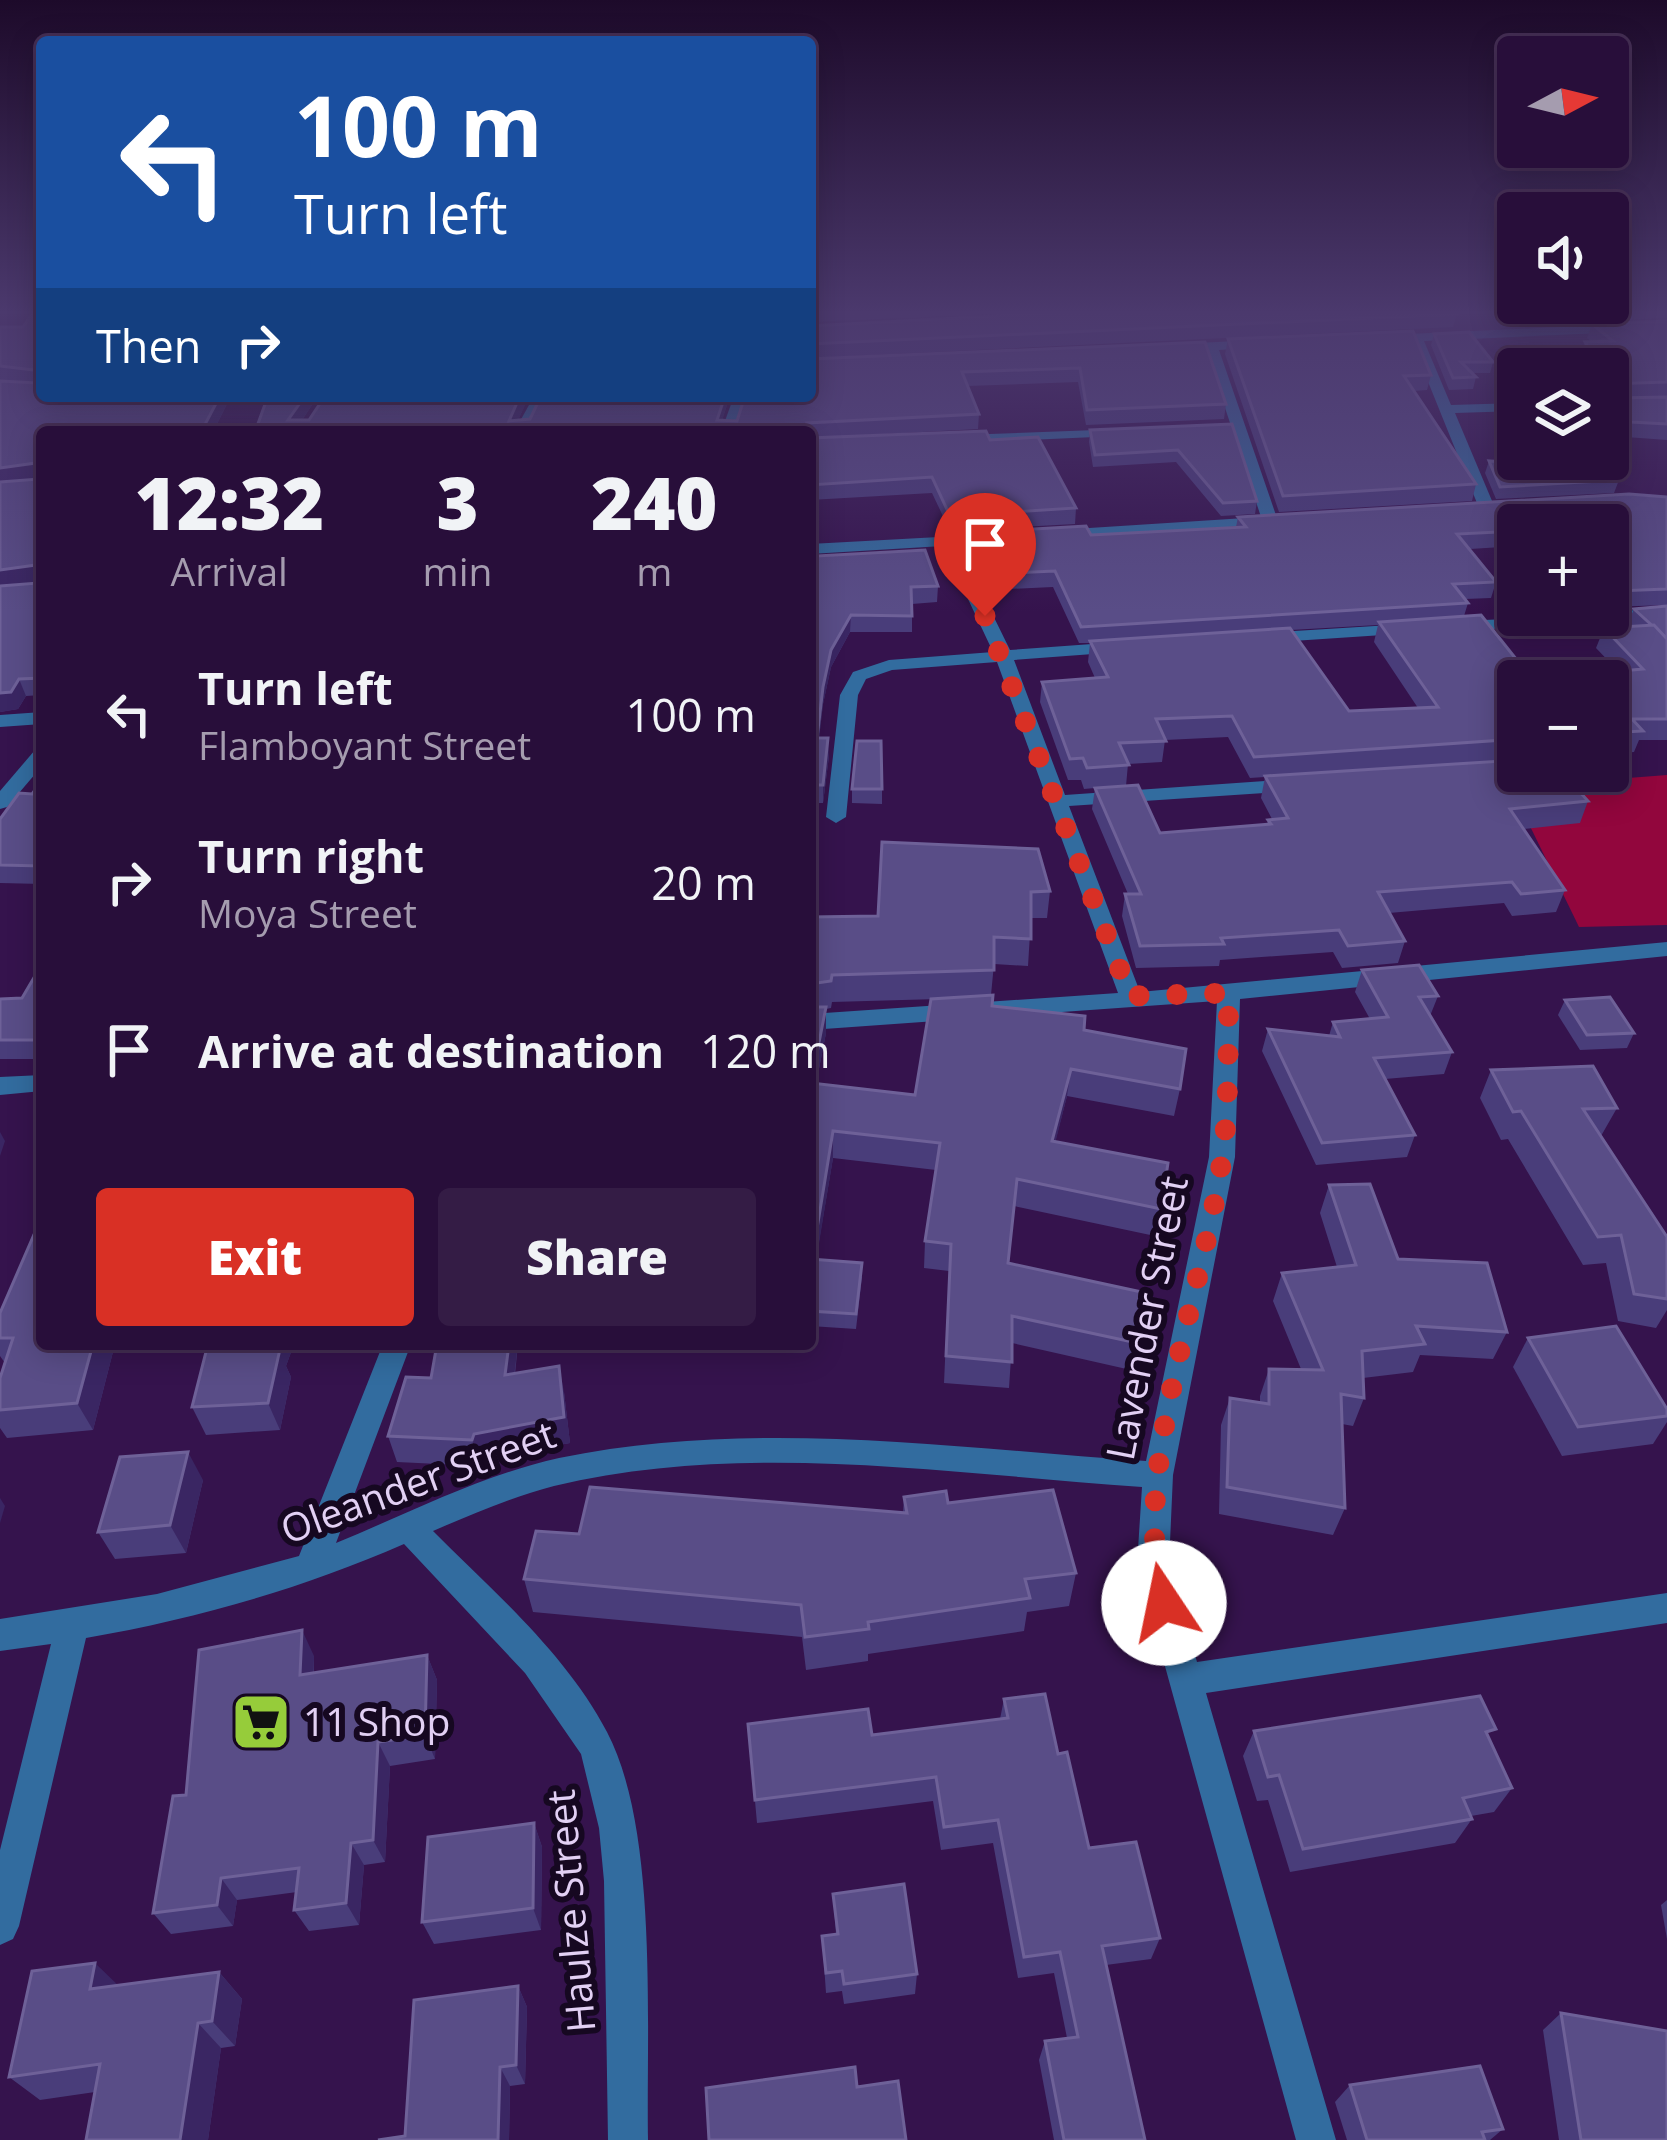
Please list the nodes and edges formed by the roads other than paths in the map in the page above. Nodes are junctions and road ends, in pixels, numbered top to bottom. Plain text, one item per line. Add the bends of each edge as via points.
1 (1235, 412) edge
2 (1447, 412) edge
3 (1240, 427) junction
4 (1216, 428) edge
5 (1145, 431) edge
6 (953, 439) edge
7 (1486, 508) junction
8 (1497, 508) edge
9 (1465, 509) edge
10 (1292, 520) edge
11 (1270, 521) junction
12 (1040, 536) edge
13 (1018, 537) edge
14 (949, 542) junction
15 (816, 549) edge
16 (1667, 613) edge
17 (1240, 639) edge
18 (1145, 645) edge
19 (1003, 654) junction
20 (36, 718) edge
21 (0, 721) edge
22 (36, 761) edge
23 (1312, 784) edge
24 (1060, 801) junction
25 (0, 802) edge
26 (836, 817) dead end
27 (1664, 954) edge
28 (1229, 993) junction
29 (1130, 996) junction
30 (816, 1022) edge
31 (36, 1083) edge
32 (0, 1086) edge
33 (395, 1350) edge
34 (1157, 1475) junction
35 (410, 1528) junction
36 (311, 1567) junction
37 (1667, 1608) edge
38 (72, 1626) junction
39 (0, 1635) edge
40 (1185, 1680) junction
41 (0, 1926) edge
42 (628, 2140) edge
43 (1316, 2140) edge

1 - 3 street
2 - 7 street
3 - 4 street
3 - 11 street
5 - 6 street
7 - 8 street
7 - 9 street
10 - 11 street
11 - 12 street
13 - 14 street
14 - 15 street
14 - 19 street
16 - 17 street
18 - 19 street
19 - 24 street
19 - 26 street via 889,665 859,676 849,695
20 - 21 street
22 - 25 street
23 - 24 street
24 - 29 street
27 - 28 street
28 - 29 street
28 - 34 street, Lavender Street via 1222,1157
29 - 30 street
31 - 32 street
33 - 36 street
34 - 35 street, Oleander Street via 733,1450 649,1454 552,1473
34 - 40 street, Lavender Street via 1153,1565
35 - 36 street, Oleander Street
35 - 42 street, Haulze Street via 533,1659 596,1746 613,1808 620,1889
36 - 38 street, Oleander Street via 192,1605
37 - 40 street
38 - 39 street, Oleander Street
38 - 41 street
40 - 43 street, Lavender Street

